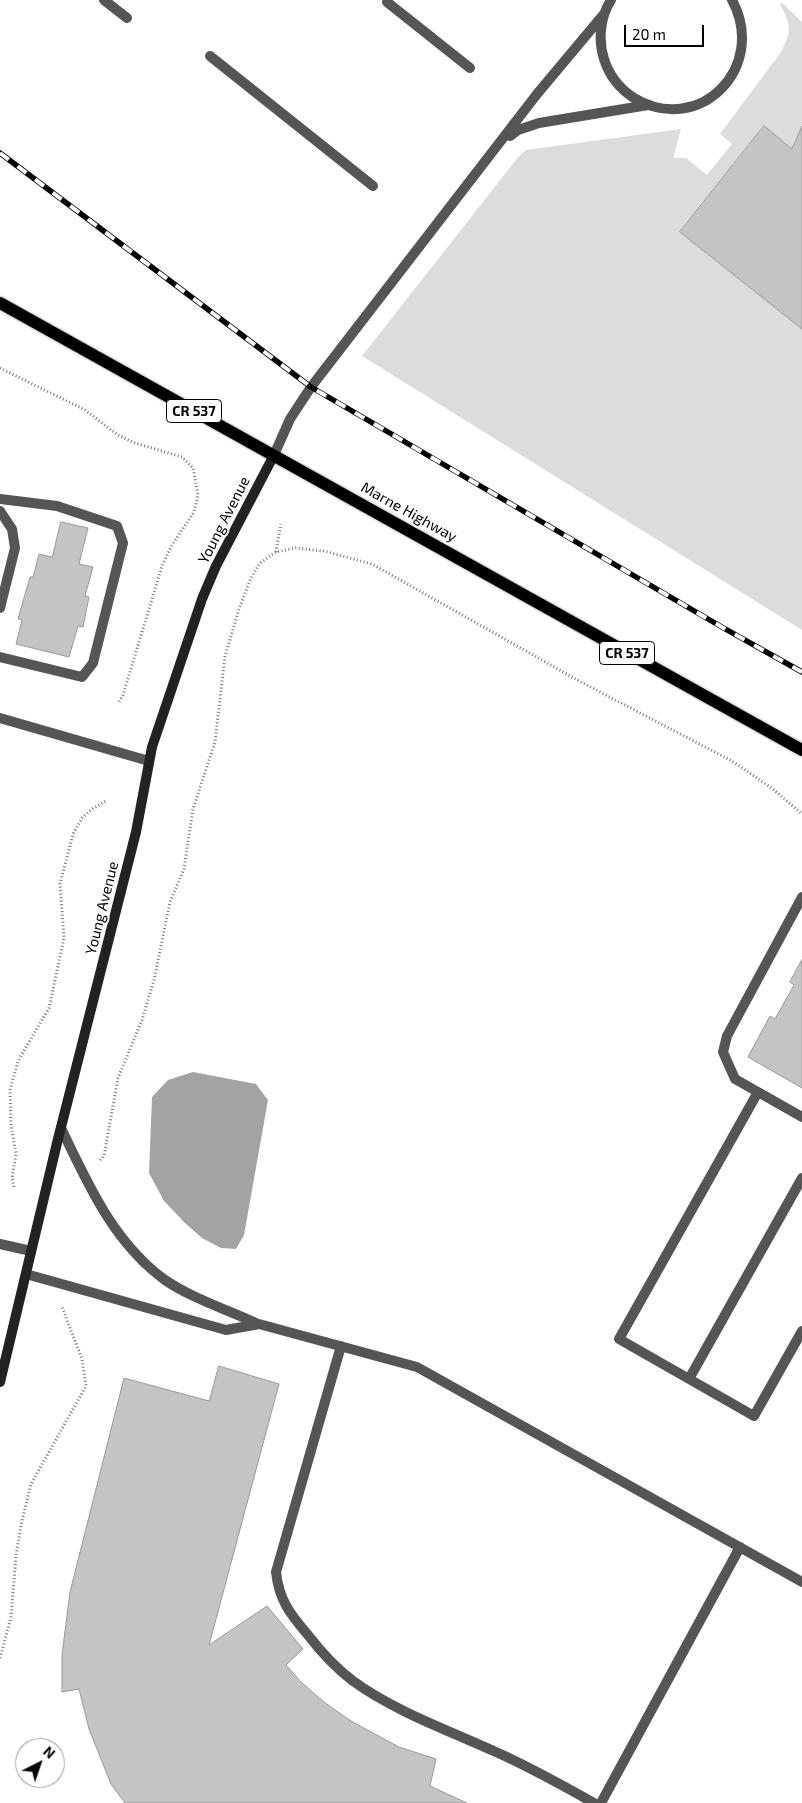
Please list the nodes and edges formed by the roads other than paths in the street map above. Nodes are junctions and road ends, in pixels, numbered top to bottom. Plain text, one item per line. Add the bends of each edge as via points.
1 (104, 0) edge
2 (610, 0) edge
3 (732, 0) edge
4 (387, 2) dead end
5 (604, 14) junction
6 (127, 18) dead end
7 (210, 56) dead end
8 (470, 68) dead end
9 (648, 105) junction
10 (503, 141) junction
11 (373, 186) dead end
12 (0, 303) edge
13 (274, 456) junction
14 (0, 499) edge
15 (0, 511) edge
16 (0, 608) edge
17 (0, 657) edge
18 (0, 718) edge
19 (802, 750) edge
20 (149, 760) junction
21 (802, 897) edge
22 (758, 1092) junction
23 (802, 1117) edge
24 (61, 1128) junction
25 (802, 1178) edge
26 (0, 1244) edge
27 (31, 1251) junction
28 (26, 1274) junction
29 (259, 1324) junction
30 (802, 1331) edge
31 (341, 1346) junction
32 (689, 1379) junction
33 (0, 1382) edge
34 (740, 1547) junction
35 (802, 1582) edge
36 (594, 1803) edge
37 (601, 1803) edge

1 - 6 lane
2 - 5 lane
3 - 9 lane via 742,22 743,47 737,67 726,85 690,107 669,109
4 - 8 lane
5 - 9 lane via 600,38 609,71 629,95
5 - 10 lane via 537,94
7 - 11 lane
9 - 10 lane via 539,123 518,130
10 - 13 lane via 311,387 290,419
12 - 13 main road, Marne Highway / CR 537
13 - 19 main road, Marne Highway / CR 537
13 - 20 street, Young Avenue via 216,566 202,600
14 - 17 lane via 57,506 117,526 124,543 92,663 82,677
15 - 16 lane via 12,529 15,548
18 - 20 lane
20 - 24 street, Young Avenue via 136,832
21 - 22 lane via 727,1036 723,1052 735,1079
22 - 23 lane
22 - 32 lane via 619,1339
24 - 27 street, Young Avenue
24 - 29 lane via 98,1203 131,1248 152,1269 180,1288
25 - 32 lane
26 - 27 lane
27 - 28 street, Young Avenue
28 - 29 lane via 226,1330
28 - 33 street, Young Avenue
29 - 31 lane
30 - 32 lane via 754,1416
31 - 34 lane via 417,1368
31 - 36 lane via 276,1572 286,1608 327,1658 370,1692
34 - 35 lane
34 - 37 lane

